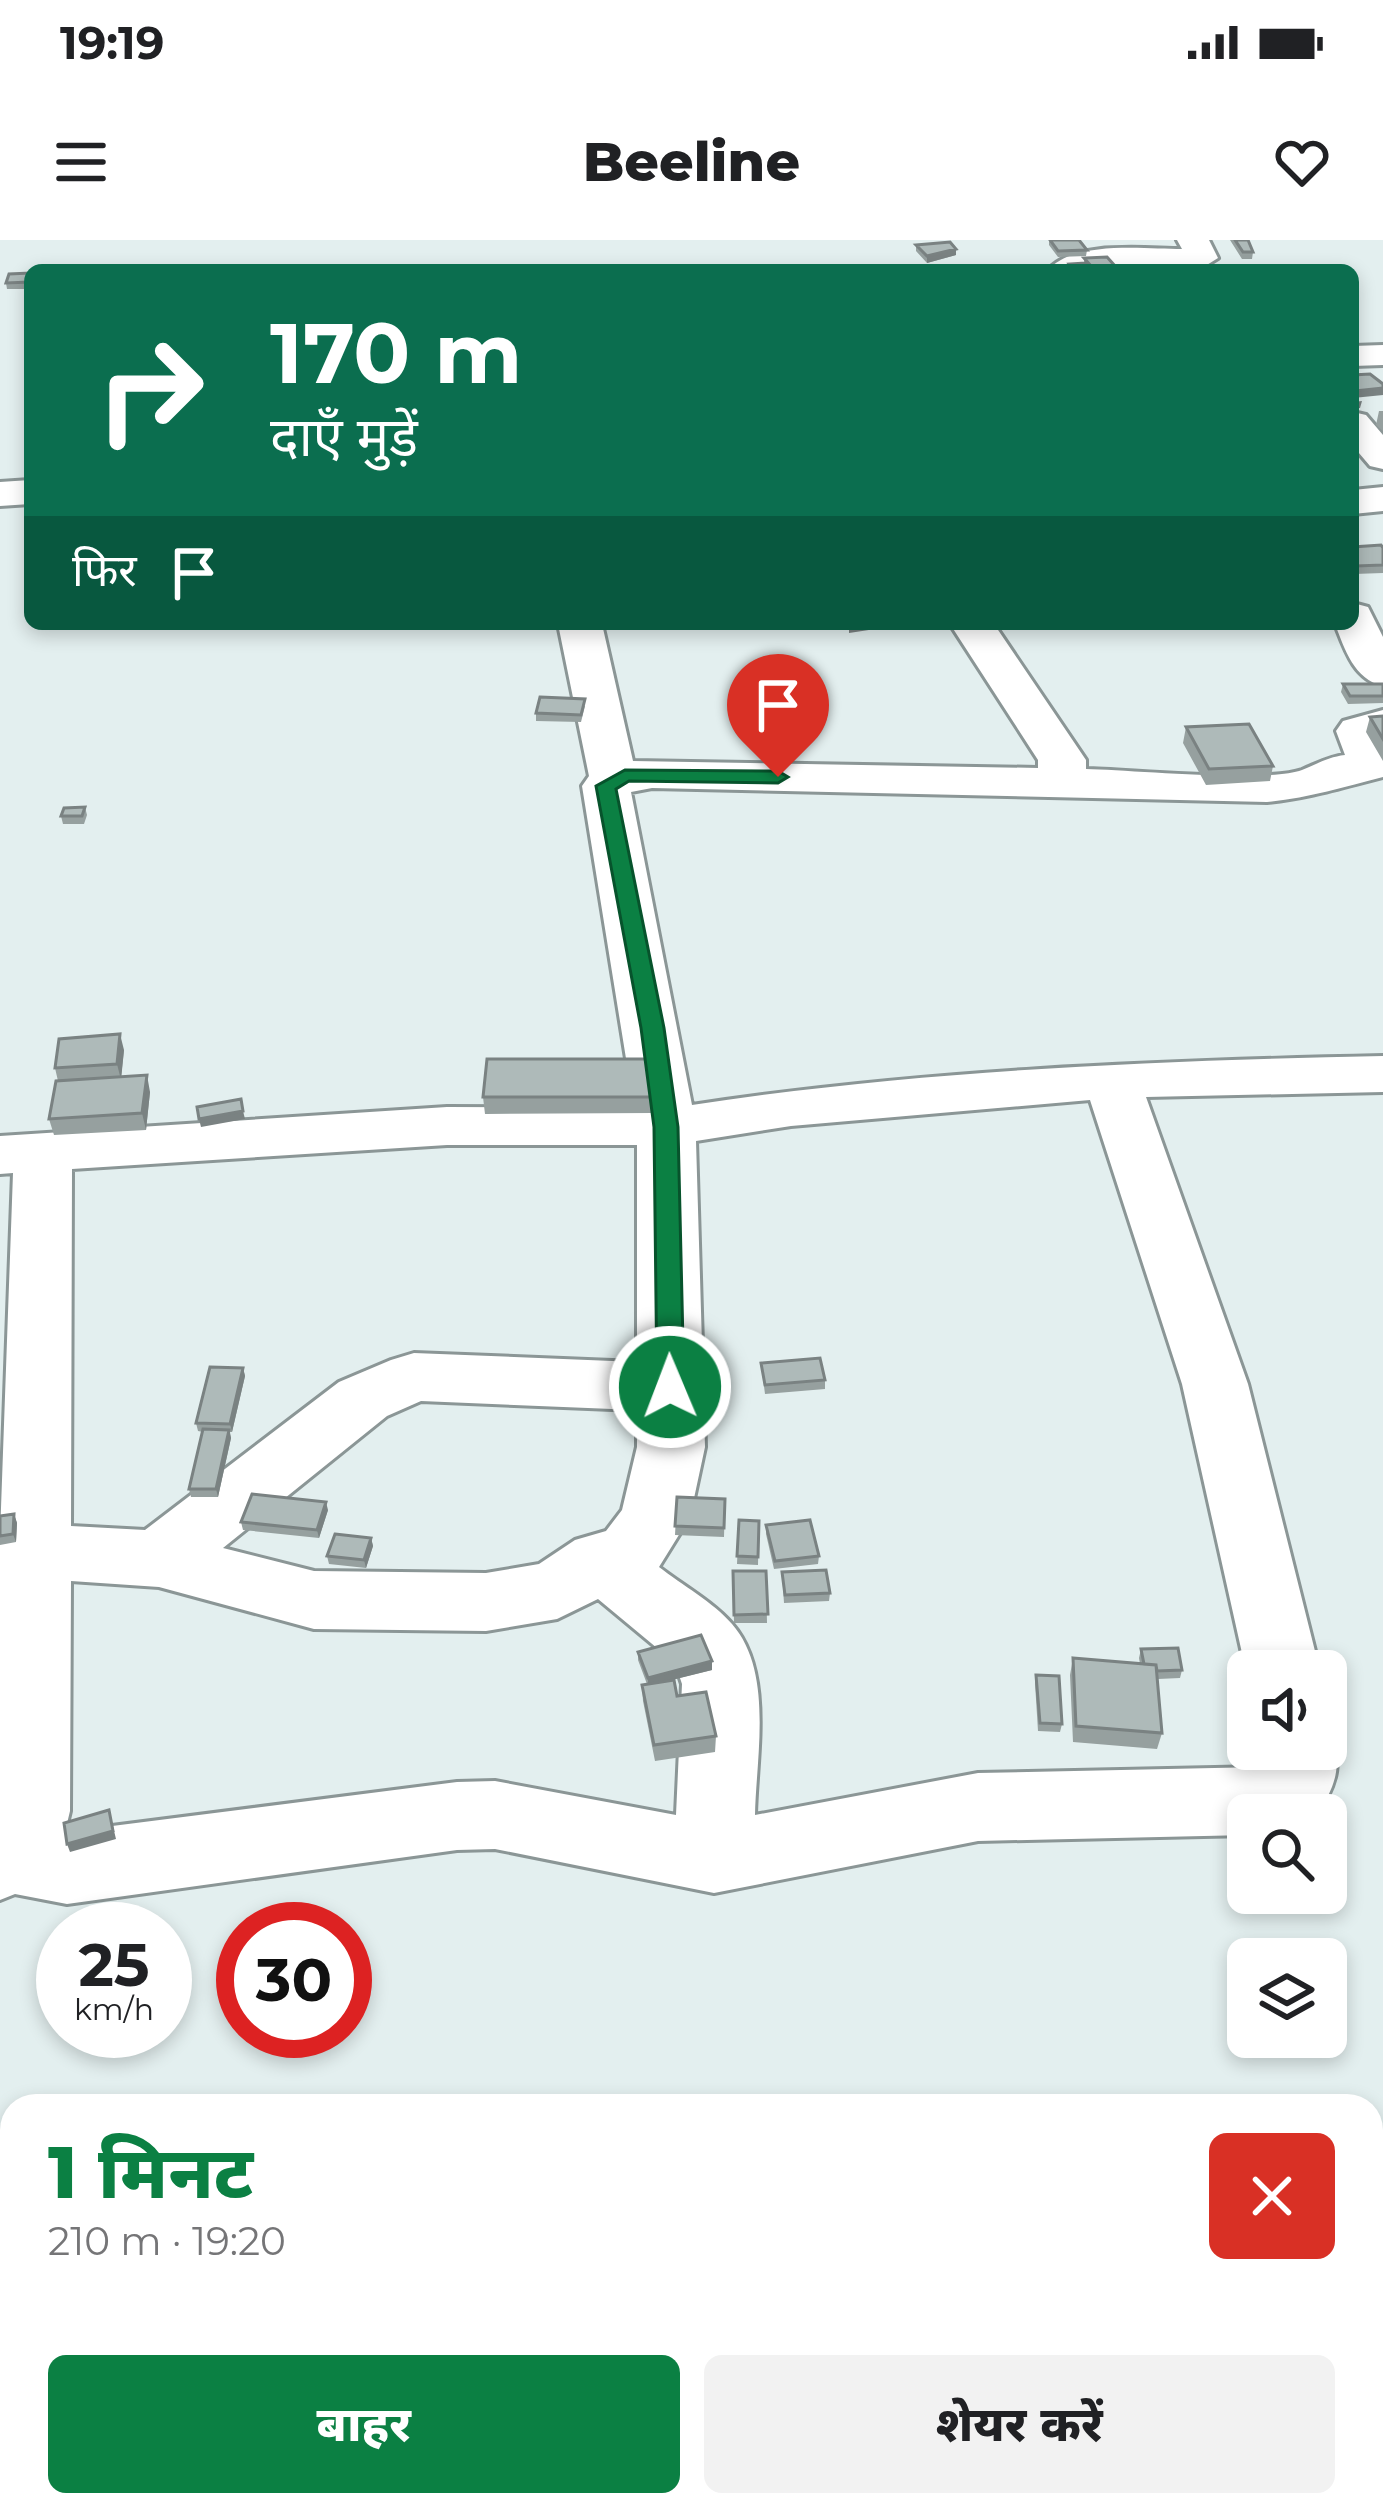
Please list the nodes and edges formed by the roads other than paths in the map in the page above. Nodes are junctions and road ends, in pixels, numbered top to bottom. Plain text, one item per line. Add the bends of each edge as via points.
1 (1200, 257) edge
2 (1080, 264) edge
3 (581, 630) edge
4 (976, 630) edge
5 (1358, 630) edge
6 (1383, 673) edge
7 (1383, 724) edge
8 (613, 779) junction
9 (1073, 784) junction
10 (1383, 1074) edge
11 (1112, 1080) junction
12 (666, 1127) junction
13 (22, 1154) edge
14 (670, 1387) junction
15 (32, 1551) junction
16 (159, 1559) junction
17 (601, 1560) junction
18 (1278, 1650) edge
19 (1300, 1770) edge
20 (12, 1846) edge
21 (714, 1858) junction

1 - 2 street
3 - 8 street
4 - 9 street
5 - 6 street
7 - 9 street via 1359,731 1373,765 1332,771 1315,783
8 - 9 street
8 - 12 street via 607,800
10 - 11 street
11 - 12 street
11 - 18 street via 1215,1384
12 - 13 street via 447,1126
12 - 14 street
13 - 15 street
14 - 16 street via 461,1377 388,1384
14 - 17 street via 671,1447 655,1517 628,1555
15 - 16 street
15 - 20 street via 30,1811
16 - 17 street via 314,1600 486,1602 556,1591
17 - 21 street via 707,1646 720,1684
19 - 21 street via 1283,1799 978,1807
20 - 21 street via 32,1865 67,1868 495,1815

